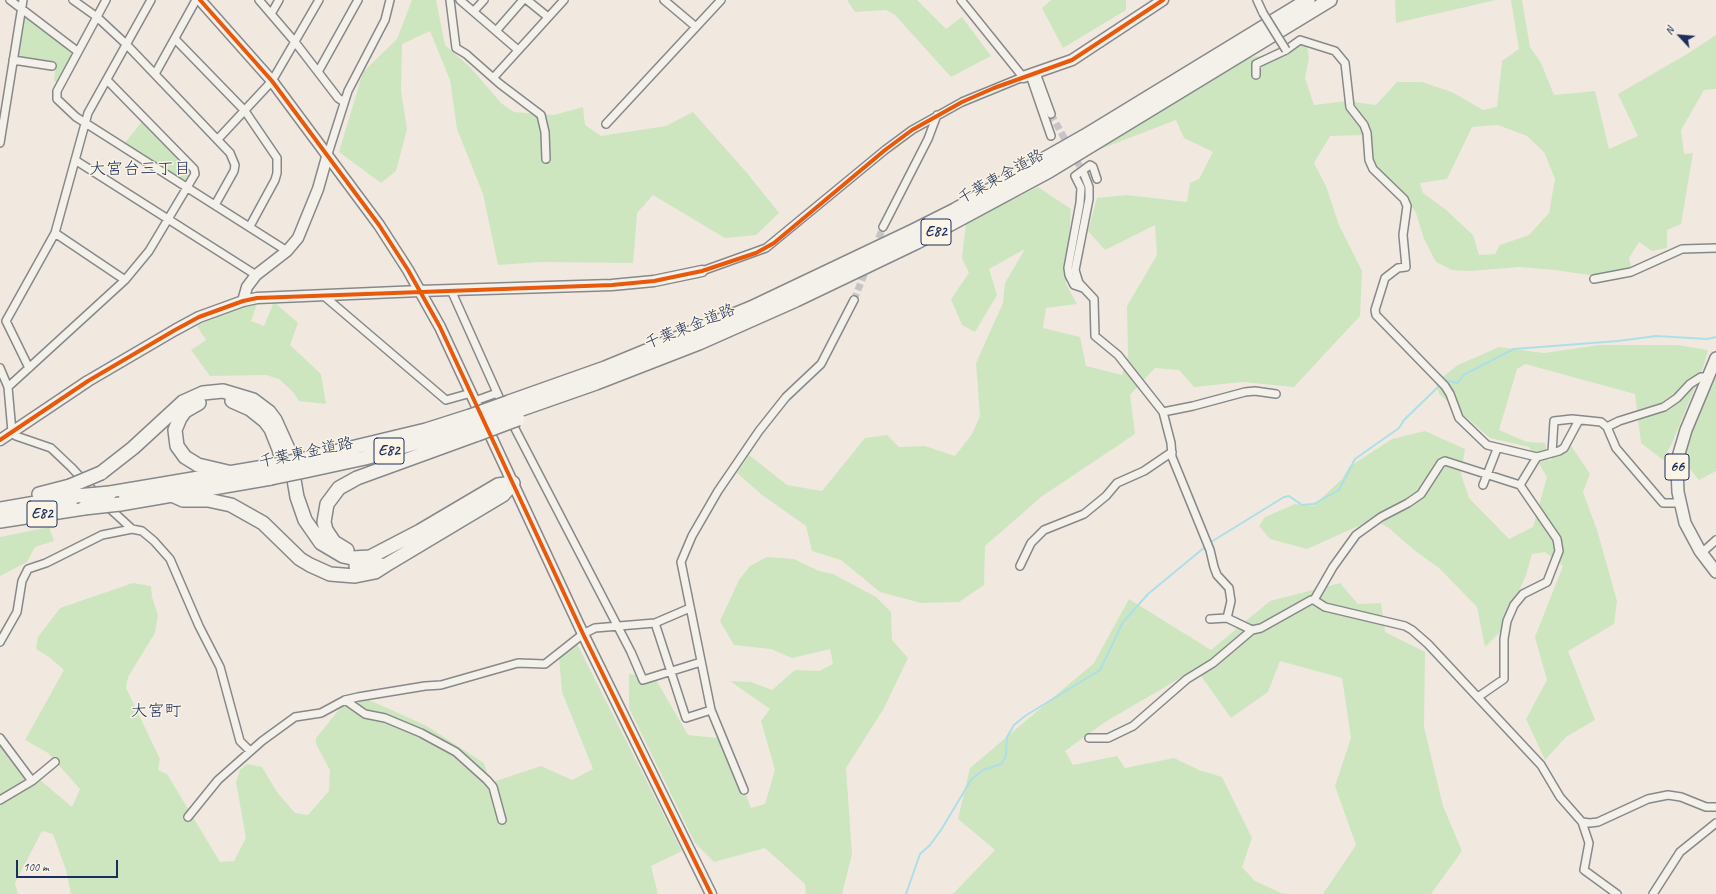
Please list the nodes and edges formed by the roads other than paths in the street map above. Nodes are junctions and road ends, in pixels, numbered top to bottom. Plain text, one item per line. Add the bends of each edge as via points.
1 (10, 0) edge
2 (23, 0) edge
3 (73, 0) edge
4 (106, 0) edge
5 (151, 0) edge
6 (196, 0) edge
7 (200, 0) edge
8 (259, 0) edge
9 (279, 0) edge
10 (319, 0) edge
11 (358, 0) edge
12 (389, 0) edge
13 (450, 0) edge
14 (460, 0) edge
15 (484, 0) edge
16 (523, 0) edge
17 (527, 0) edge
18 (564, 0) edge
19 (664, 0) edge
20 (721, 0) edge
21 (961, 0) edge
22 (1163, 0) edge
23 (1257, 0) edge
24 (1308, 0) edge
25 (1330, 0) edge
26 (22, 9) junction
27 (474, 11) junction
28 (271, 14) junction
29 (96, 17) junction
30 (548, 17) junction
31 (696, 27) junction
32 (496, 31) junction
33 (176, 40) junction
34 (294, 42) junction
35 (126, 44) junction
36 (518, 50) junction
37 (1286, 50) junction
38 (77, 51) junction
39 (13, 60) junction
40 (52, 66) dead end
41 (318, 72) junction
42 (156, 74) junction
43 (1030, 75) junction
44 (1256, 75) dead end
45 (494, 77) junction
46 (106, 80) junction
47 (272, 81) junction
48 (344, 102) junction
49 (244, 111) junction
50 (1051, 114) tunnel mouth
51 (937, 115) junction
52 (2, 116) edge
53 (85, 122) junction
54 (606, 124) dead end
55 (1051, 136) dead end
56 (218, 139) junction
57 (0, 143) edge
58 (328, 157) junction
59 (546, 159) dead end
60 (75, 160) junction
61 (1084, 174) tunnel mouth
62 (1098, 179) dead end
63 (188, 187) junction
64 (216, 204) junction
65 (169, 219) junction
66 (250, 226) junction
67 (883, 227) tunnel mouth
68 (55, 233) junction
69 (1716, 248) edge
70 (287, 251) junction
71 (702, 271) joint
72 (256, 275) junction
73 (1594, 278) dead end
74 (125, 280) junction
75 (1083, 288) junction
76 (451, 290) junction
77 (420, 291) junction
78 (324, 296) junction
79 (854, 300) tunnel mouth
80 (243, 301) junction
81 (1716, 358) edge
82 (0, 368) edge
83 (29, 368) junction
84 (1708, 377) junction
85 (8, 388) junction
86 (497, 393) junction
87 (1276, 394) dead end
88 (473, 397) junction
89 (514, 411) junction
90 (1163, 412) junction
91 (1579, 420) junction
92 (474, 425) junction
93 (1607, 427) junction
94 (12, 432) junction
95 (0, 440) edge
96 (1497, 449) junction
97 (1172, 452) junction
98 (1552, 453) junction
99 (1538, 457) junction
100 (270, 472) junction
101 (232, 473) junction
102 (1489, 473) junction
103 (513, 483) junction
104 (1483, 485) dead end
105 (1520, 485) junction
106 (73, 491) junction
107 (172, 495) junction
108 (0, 502) edge
109 (1679, 503) junction
110 (0, 509) edge
111 (0, 521) edge
112 (132, 528) junction
113 (1716, 540) edge
114 (1700, 550) junction
115 (376, 553) junction
116 (386, 566) junction
117 (1020, 566) dead end
118 (1716, 572) edge
119 (1314, 600) junction
120 (690, 608) junction
121 (1227, 618) junction
122 (1210, 619) dead end
123 (655, 623) junction
124 (618, 625) junction
125 (1252, 630) junction
126 (584, 634) junction
127 (0, 642) edge
128 (701, 662) junction
129 (670, 670) junction
130 (1478, 697) junction
131 (345, 700) junction
132 (711, 710) junction
133 (0, 738) edge
134 (1089, 738) dead end
135 (250, 751) junction
136 (55, 762) dead end
137 (32, 781) junction
138 (744, 790) dead end
139 (0, 800) edge
140 (1716, 807) edge
141 (188, 816) dead end
142 (502, 820) dead end
143 (1582, 822) junction
144 (1716, 823) edge
145 (711, 894) edge
146 (1617, 894) edge
147 (1653, 894) edge

1 - 26 street
2 - 26 street
3 - 29 street
4 - 29 street
5 - 35 street
6 - 33 street
7 - 47 street
8 - 28 street
9 - 28 street
10 - 34 street
11 - 41 street
12 - 48 street via 385,20 351,83
13 - 45 street via 456,48
14 - 27 street
15 - 27 street
16 - 32 street
17 - 30 street
18 - 30 street
19 - 31 street
20 - 31 street
21 - 43 street
22 - 43 street via 1072,60
23 - 37 street, bridge
24 - 89 highway, 千葉東金道路 / E82 via 1056,154 913,231 738,314 605,368
25 - 89 highway, 千葉東金道路 / E82 via 1049,171 917,242 754,319 596,383 585,392
26 - 38 street
26 - 39 street
27 - 32 street
28 - 34 street
29 - 35 street
29 - 38 street
30 - 36 street
31 - 54 street
32 - 36 street
33 - 42 street
33 - 49 street
34 - 41 street
34 - 47 street
35 - 42 street
35 - 46 street
36 - 45 street
37 - 44 street via 1256,64
37 - 96 street via 1300,40 1307,41 1334,51 1345,63 1350,107 1367,133 1369,160 1373,168 1408,206 1403,235 1406,267 1398,268 1386,278 1375,310 1376,315 1445,386 1460,418 1487,445
38 - 53 street via 56,96 62,105
39 - 40 street
39 - 52 street
41 - 48 street
42 - 56 street
43 - 50 street
43 - 51 street via 994,88
43 - 55 street
45 - 59 street via 541,115 545,132
46 - 53 street
46 - 63 street via 194,169 195,174
47 - 49 street
47 - 58 street
48 - 58 street
49 - 56 street
49 - 66 street via 273,152 277,166 275,180
51 - 67 street via 928,139
51 - 71 street via 884,150 774,243 756,253
52 - 57 street
53 - 60 street
53 - 63 street
56 - 64 street via 230,153 235,165
58 - 70 street via 304,225 298,238
58 - 77 street via 392,243
60 - 65 street
60 - 68 street
61 - 75 street via 1089,187 1089,200 1075,270
62 - 75 street via 1090,165 1075,176 1081,188 1080,203 1068,268 1074,285
63 - 64 street
63 - 65 street
64 - 66 street
65 - 72 street
65 - 74 street via 149,251
66 - 70 street
68 - 74 street
68 - 83 street via 6,321
69 - 73 street via 1682,249 1631,272
70 - 72 street
71 - 76 street via 654,281 612,285
72 - 80 street via 247,287
74 - 83 street
75 - 90 street via 1094,298 1095,336 1118,355
76 - 77 street
76 - 86 street
77 - 78 street
77 - 88 street
78 - 80 street via 257,298
78 - 88 street via 446,400
79 - 120 street via 822,364 786,397 760,431 718,490 692,536 681,562
80 - 94 street via 199,317 175,330 88,381
81 - 84 main road, 66
82 - 85 street
83 - 85 street
84 - 93 street via 1701,377 1690,384 1664,407
84 - 109 main road, 66 via 1678,457
85 - 94 street
86 - 88 street
86 - 124 street
87 - 90 street via 1245,392
88 - 103 street
89 - 92 highway, bridge
89 - 92 highway, 千葉東金道路 / E82, bridge
90 - 97 street
91 - 93 street via 1600,422
91 - 98 street via 1564,448
91 - 98 street via 1554,421
92 - 100 highway, 千葉東金道路 / E82, bridge via 365,458
92 - 115 highway via 348,482 332,496 327,504 324,522 334,542 347,550
93 - 109 street via 1616,448 1663,503
94 - 95 street
94 - 112 street via 16,436 55,451 119,518
96 - 99 street
96 - 102 street
97 - 117 street via 1144,471 1117,483 1084,514 1044,530 1031,543
97 - 121 street via 1210,550 1217,575 1229,588 1231,601
98 - 99 street
99 - 105 street
100 - 101 highway, 千葉東金道路 / E82
100 - 107 highway, 千葉東金道路 / E82
101 - 106 highway, 千葉東金道路 / E82, bridge via 110,493
101 - 116 highway via 198,465 185,457 177,446 175,430 180,418 198,403 214,400 234,401 265,421 279,449 296,518 305,538 318,552 348,565
102 - 104 street
102 - 105 street
102 - 119 street via 1445,461 1441,463 1421,494 1356,535
103 - 115 highway via 498,486
103 - 116 highway via 503,495
103 - 126 street
105 - 130 street via 1557,539 1559,551 1547,582 1522,594 1514,604 1504,639 1504,679
106 - 108 highway
106 - 110 highway, 千葉東金道路 / E82
106 - 115 highway, bridge via 133,448 192,396 218,391 244,396 264,408 280,430 290,451 301,510 315,536 327,548 343,556 362,558
107 - 111 highway, 千葉東金道路 / E82, bridge
107 - 116 highway via 183,500 220,501 243,511 263,524 300,559 330,574 355,576 375,572
109 - 114 main road, 66 via 1685,523
112 - 127 street via 102,535 46,563 28,569 22,581 17,612
112 - 135 street via 142,531 154,541 175,568 199,626 220,667 240,742
113 - 114 street via 1706,549
114 - 118 main road, 66
119 - 125 street via 1261,628
119 - 130 street via 1325,607 1412,630
120 - 123 street
120 - 128 street
121 - 122 street
121 - 125 street
123 - 124 street
123 - 129 street
124 - 126 street via 595,628
124 - 129 street via 643,680
125 - 134 street via 1213,663 1187,679 1133,726 1108,738
126 - 131 street via 545,664 518,662 441,685
126 - 145 street
128 - 129 street
128 - 132 street
129 - 132 street via 686,718
130 - 143 street via 1533,755 1560,797
131 - 135 street via 321,713 295,717
131 - 142 street via 365,714 385,718 421,732 456,752 493,787
132 - 138 street
133 - 137 street
135 - 141 street via 218,780
136 - 137 street
137 - 139 street
140 - 143 street via 1706,807 1681,797 1668,795 1648,799 1598,822
143 - 146 street via 1589,843 1584,870
144 - 147 street via 1680,852

